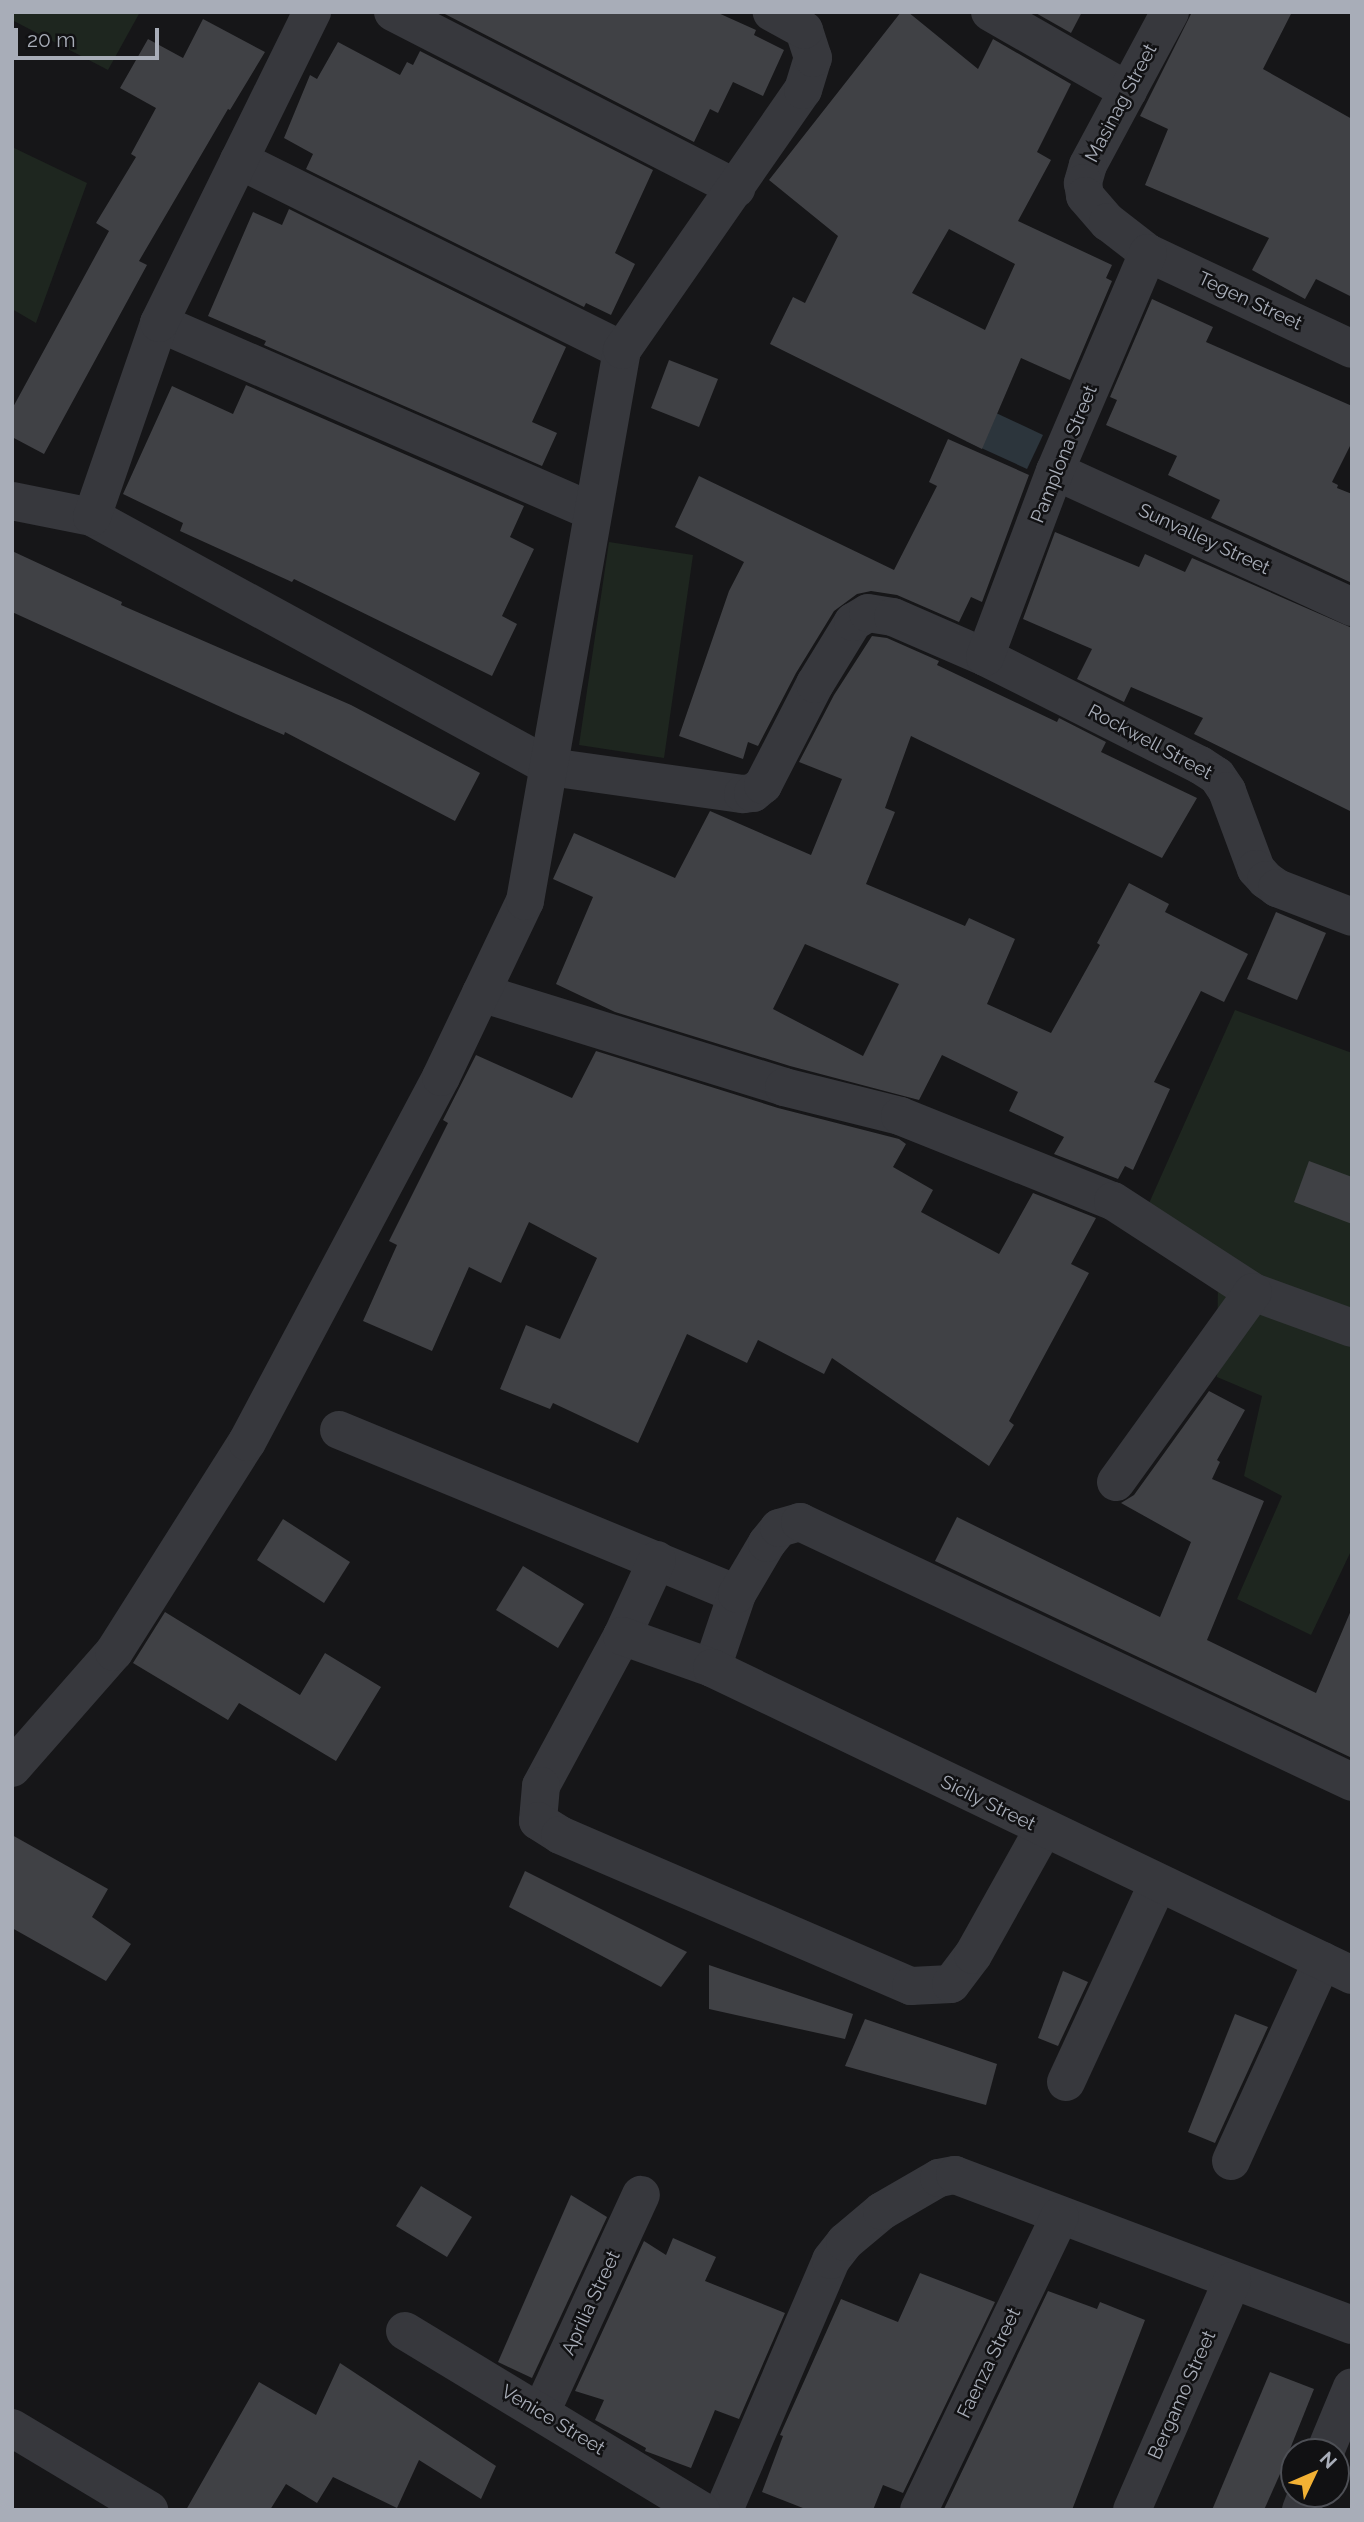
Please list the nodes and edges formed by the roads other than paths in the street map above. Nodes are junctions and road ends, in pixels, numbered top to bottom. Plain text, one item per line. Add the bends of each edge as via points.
1 (312, 12) edge
2 (393, 12) edge
3 (772, 12) edge
4 (990, 12) edge
5 (1170, 12) edge
6 (1128, 91) junction
7 (239, 160) junction
8 (736, 188) junction
9 (1148, 253) junction
10 (159, 323) junction
11 (1352, 349) edge
12 (622, 351) junction
13 (1055, 471) junction
14 (12, 501) edge
15 (593, 512) junction
16 (92, 517) junction
17 (1352, 607) edge
18 (985, 657) junction
19 (550, 767) junction
20 (1352, 917) edge
21 (481, 993) junction
22 (1253, 1292) junction
23 (1352, 1328) edge
24 (339, 1430) dead end
25 (1116, 1482) dead end
26 (657, 1560) junction
27 (737, 1594) junction
28 (622, 1636) junction
29 (712, 1668) junction
30 (12, 1768) edge
31 (1352, 1782) edge
32 (1043, 1830) junction
33 (1158, 1883) junction
34 (1337, 1968) edge
35 (1066, 2082) dead end
36 (1231, 2161) dead end
37 (641, 2195) dead end
38 (1060, 2216) junction
39 (1232, 2281) junction
40 (1352, 2325) edge
41 (405, 2331) dead end
42 (1352, 2387) edge
43 (541, 2412) junction
44 (12, 2428) edge
45 (1331, 2438) edge
46 (149, 2510) edge
47 (701, 2510) edge
48 (723, 2510) edge
49 (919, 2510) edge
50 (1132, 2510) edge

1 - 7 street
2 - 8 street
3 - 8 street via 804,30 813,58 803,90
4 - 6 street
5 - 6 street, Masinag Street
6 - 9 street, Masinag Street via 1083,183 1094,209
7 - 10 street
7 - 12 street
8 - 12 street
9 - 11 street, Tegen Street
9 - 13 street, Pamplona Street
10 - 15 street
10 - 16 street
12 - 15 street
13 - 17 street, Sunvalley Street
13 - 18 street, Pamplona Street
14 - 16 street
15 - 19 street
16 - 19 street
18 - 19 street, Rockwell Street via 893,617 868,613 853,622 814,684 763,785 753,793
18 - 20 street, Rockwell Street via 1217,776 1256,869 1266,880
19 - 21 street via 525,901
21 - 22 street via 784,1087 900,1116 1113,1201
21 - 30 street via 247,1443 114,1651
22 - 23 street
22 - 25 street
24 - 26 street
26 - 27 street
26 - 28 street
27 - 29 street
27 - 31 street via 779,1528 800,1522
28 - 29 street, Sicily Street
28 - 32 street via 541,1786 538,1821 560,1835 911,1986 951,1984 973,1955
29 - 32 street, Sicily Street
32 - 33 street, Sicily Street
33 - 34 street, Sicily Street
33 - 35 street
34 - 36 street
37 - 43 street, Aprilia Street
38 - 39 street
38 - 48 street via 955,2175 939,2178 882,2211 845,2242 831,2260
38 - 49 street, Faenza Street
39 - 40 street
39 - 50 street, Bergamo Street
41 - 43 street, Venice Street
42 - 45 street
43 - 47 street, Venice Street
44 - 46 street

